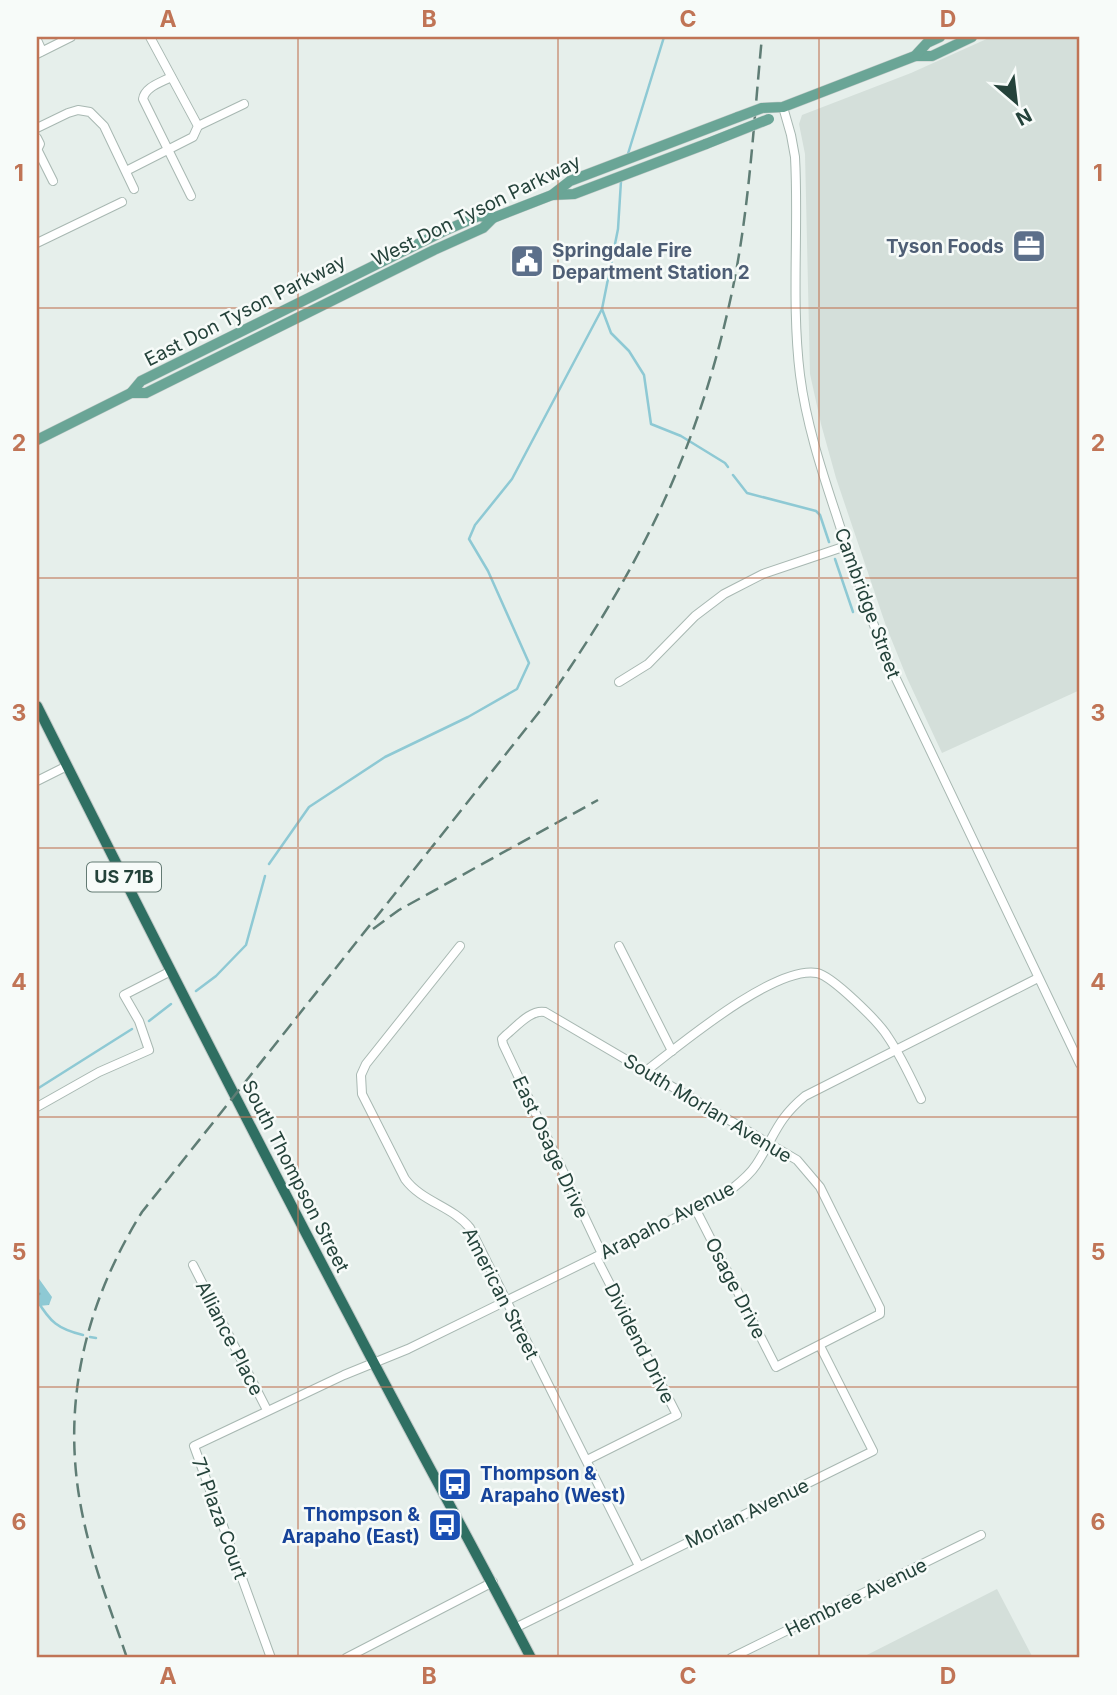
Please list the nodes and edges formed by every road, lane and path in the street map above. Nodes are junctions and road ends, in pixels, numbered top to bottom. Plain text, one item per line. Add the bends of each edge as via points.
1 (71, 37) edge
2 (150, 37) edge
3 (940, 37) edge
4 (972, 37) edge
5 (37, 40) edge
6 (40, 52) edge
7 (915, 56) junction
8 (171, 77) junction
9 (244, 104) dead end
10 (783, 107) junction
11 (198, 126) junction
12 (37, 128) edge
13 (37, 138) edge
14 (37, 149) edge
15 (168, 150) junction
16 (126, 171) junction
17 (53, 181) dead end
18 (134, 189) dead end
19 (552, 195) junction
20 (191, 196) dead end
21 (122, 202) dead end
22 (37, 243) edge
23 (37, 440) edge
24 (846, 546) junction
25 (619, 682) dead end
26 (37, 706) edge
27 (67, 766) junction
28 (37, 781) edge
29 (460, 946) dead end
30 (619, 946) dead end
31 (171, 971) junction
32 (1038, 978) junction
33 (539, 1011) joint
34 (896, 1049) junction
35 (672, 1051) junction
36 (1080, 1064) edge
37 (646, 1071) junction
38 (921, 1099) dead end
39 (37, 1107) edge
40 (768, 1143) junction
41 (695, 1208) junction
42 (599, 1255) junction
43 (192, 1265) dead end
44 (506, 1302) junction
45 (820, 1346) junction
46 (373, 1363) junction
47 (267, 1410) junction
48 (587, 1461) junction
49 (981, 1535) dead end
50 (639, 1566) junction
51 (493, 1582) junction
52 (515, 1628) junction
53 (271, 1658) edge
54 (346, 1658) edge
55 (531, 1658) edge
56 (732, 1658) edge

1 - 6 street
2 - 8 street
3 - 7 main road, West Don Tyson Parkway
4 - 7 main road via 932,56
5 - 6 street
7 - 10 main road, West Don Tyson Parkway
8 - 11 street
8 - 15 street via 145,92 143,99
9 - 11 street
10 - 19 main road, West Don Tyson Parkway, bridge via 762,108 569,181
10 - 19 main road, bridge via 769,119 706,144 574,194
10 - 24 street, Cambridge Street via 795,157 802,385 813,439
11 - 15 street via 192,137
12 - 16 street via 68,113 90,112 104,126
13 - 14 street
14 - 17 street
15 - 16 street
15 - 20 street
16 - 18 street
19 - 23 main road, West Don Tyson Parkway via 493,218 483,228 146,393 131,393
21 - 22 street
24 - 25 street via 734,588 695,616 648,664
24 - 32 street, Cambridge Street via 889,664
26 - 27 highway, South Thompson Street / US 71B
27 - 28 street
27 - 31 highway, South Thompson Street / US 71B
29 - 44 street, American Street via 366,1064 360,1084 405,1180 412,1189 462,1218
30 - 35 street
31 - 39 street via 124,995 149,1050
31 - 46 highway, South Thompson Street / US 71B
32 - 34 street, Arapaho Avenue
32 - 36 street, Cambridge Street
33 - 37 street, South Morlan Avenue
33 - 42 street, East Osage Drive via 502,1039
34 - 35 street via 832,980 816,973 773,982
34 - 38 street
34 - 40 street, Arapaho Avenue via 805,1096 778,1122
35 - 37 street
37 - 40 street, South Morlan Avenue
40 - 41 street, Arapaho Avenue via 743,1180
40 - 45 street, South Morlan Avenue via 797,1160 820,1187 880,1308 880,1314
41 - 42 street, Arapaho Avenue
41 - 45 street, Osage Drive via 776,1367
42 - 44 street, Arapaho Avenue
42 - 48 street, Dividend Drive via 677,1415
43 - 47 street, Alliance Place
44 - 46 street, Arapaho Avenue
44 - 48 street, American Street
45 - 50 street, Morlan Avenue via 873,1451
46 - 47 street, 71 Plaza Court
46 - 51 highway, South Thompson Street / US 71B
47 - 53 street, 71 Plaza Court via 194,1446
48 - 50 street, American Street
49 - 56 street, Hembree Avenue
50 - 52 street, Morlan Avenue
51 - 52 highway, South Thompson Street / US 71B
51 - 54 street
52 - 55 highway, South Thompson Street / US 71B

